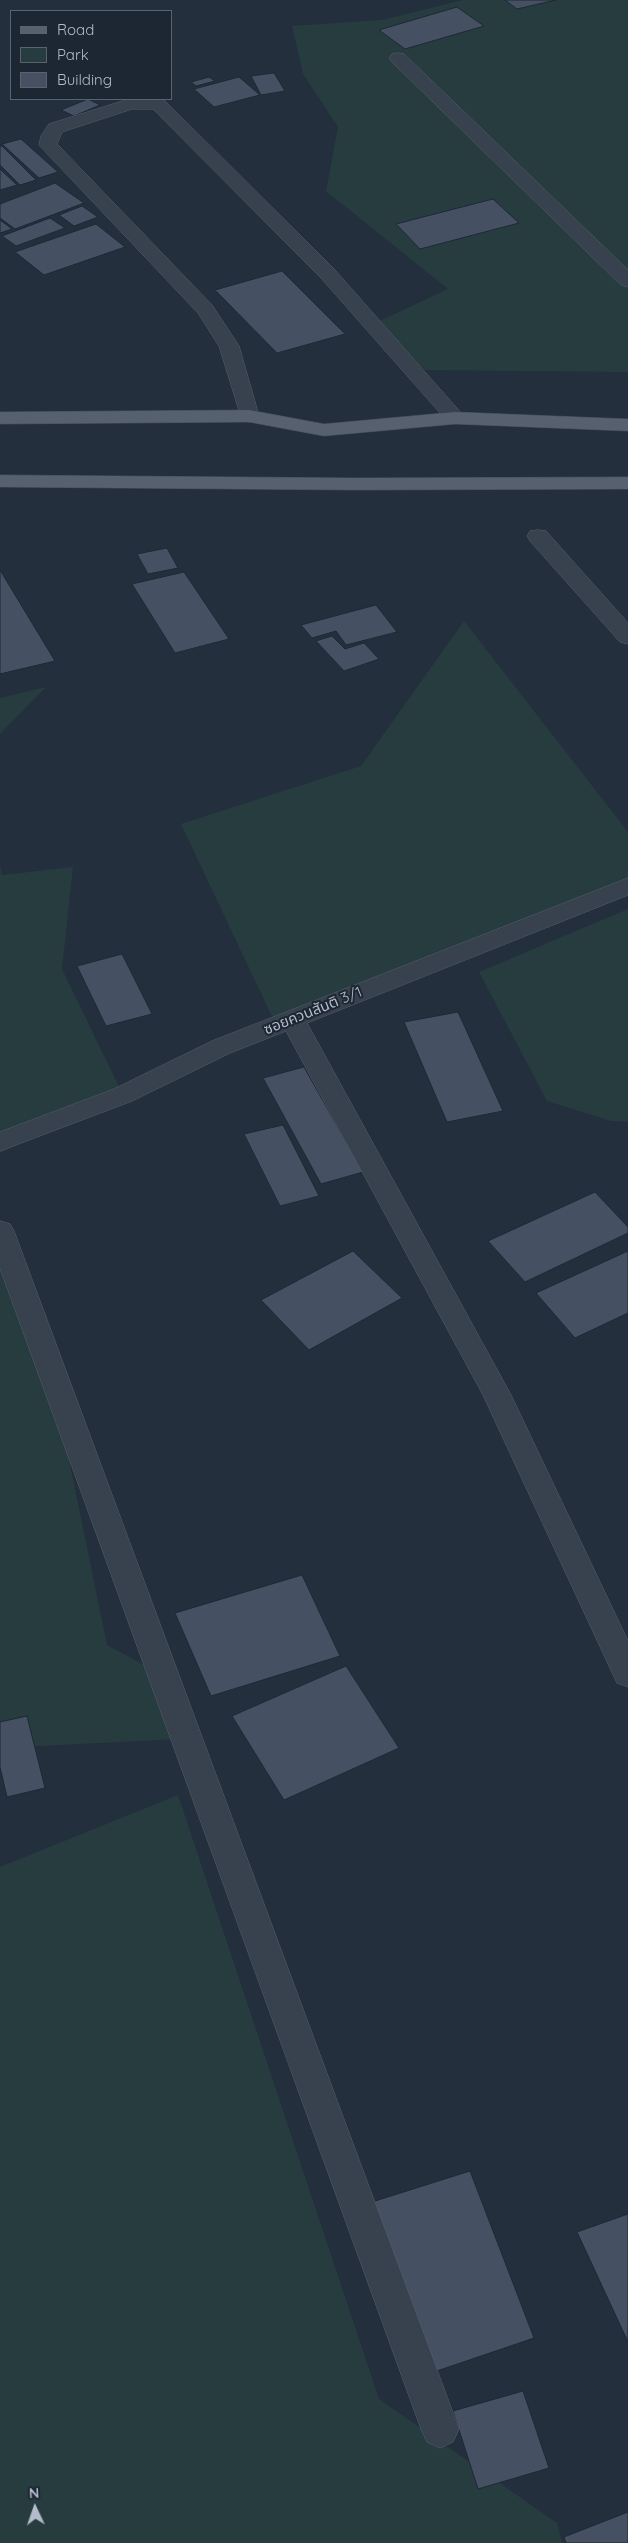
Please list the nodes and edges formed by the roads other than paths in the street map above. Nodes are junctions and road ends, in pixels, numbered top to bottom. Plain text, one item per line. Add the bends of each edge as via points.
1 (398, 58) dead end
2 (628, 281) edge
3 (249, 416) junction
4 (0, 418) edge
5 (455, 418) junction
6 (628, 425) edge
7 (0, 481) edge
8 (628, 483) edge
9 (538, 536) dead end
10 (628, 637) edge
11 (628, 886) edge
12 (292, 1019) junction
13 (0, 1142) edge
14 (0, 1231) edge
15 (628, 1674) edge
16 (440, 2429) dead end

1 - 2 street
3 - 4 main road
3 - 5 main road via 324,430
3 - 5 street via 229,346 205,308 48,145 55,128 129,104 158,104 328,274
5 - 6 main road
7 - 8 main road
9 - 10 street
11 - 12 street, ซอยควนสันติ 3/1
12 - 13 street, ซอยควนสันติ 3/1 via 221,1047 123,1095
12 - 15 street via 497,1395
14 - 16 street

